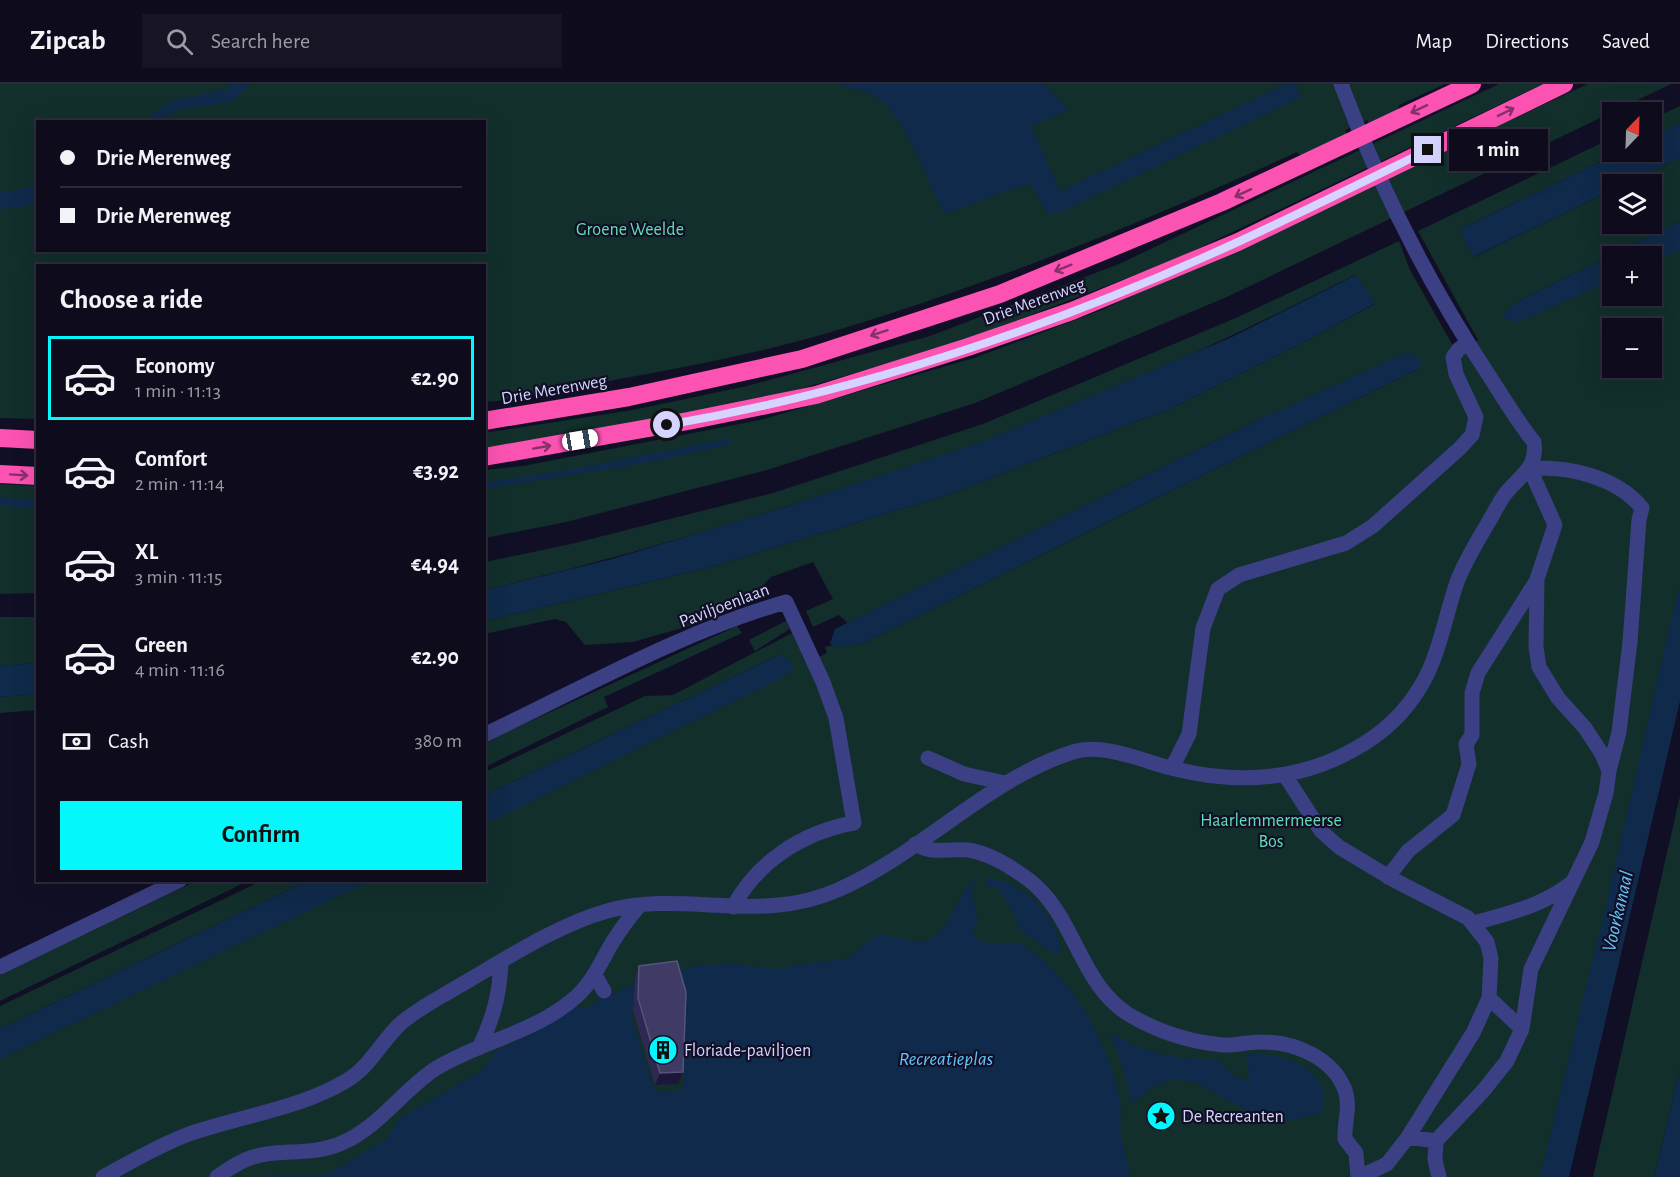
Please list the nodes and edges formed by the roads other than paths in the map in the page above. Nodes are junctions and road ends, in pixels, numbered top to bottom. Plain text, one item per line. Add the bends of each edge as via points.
1 (1341, 84) edge
2 (1472, 84) edge
3 (1564, 84) edge
4 (1468, 344) junction
5 (486, 422) edge
6 (0, 438) edge
7 (36, 440) edge
8 (486, 457) edge
9 (1530, 469) junction
10 (0, 474) edge
11 (36, 476) edge
12 (1538, 579) junction
13 (486, 734) edge
14 (928, 758) dead end
15 (1172, 768) junction
16 (1609, 771) junction
17 (1286, 777) junction
18 (1005, 783) junction
19 (915, 844) junction
20 (1388, 877) junction
21 (176, 882) edge
22 (1570, 884) junction
23 (639, 906) junction
24 (733, 906) junction
25 (1474, 923) junction
26 (501, 962) junction
27 (0, 967) edge
28 (595, 975) junction
29 (604, 991) dead end
30 (1489, 998) junction
31 (1522, 1029) junction
32 (479, 1048) junction
33 (1408, 1137) junction
34 (1436, 1141) junction
35 (118, 1172) edge
36 (103, 1177) edge
37 (217, 1177) edge
38 (1359, 1177) edge
39 (1439, 1177) edge

1 - 4 street via 1409,241
2 -> 5 highway, Drie Merenweg via 1222,202 1000,294 802,359 629,398
8 -> 3 highway, Drie Merenweg via 816,395 968,347 1072,311 1238,242
4 - 9 street via 1534,442 1536,451
4 - 15 street via 1453,357 1456,374 1476,417 1472,435 1459,449 1373,526 1347,543 1239,575 1218,589 1203,628 1189,734
6 - 7 highway
9 - 12 street via 1555,525
9 - 16 street via 1560,470 1614,484 1628,492 1642,508 1619,732
9 - 17 street via 1506,494 1457,580 1434,657 1407,706 1359,747 1333,761
10 -> 11 highway
12 - 16 street via 1539,667 1558,698 1585,728
12 - 20 street via 1478,673 1472,693 1472,735 1466,744 1469,764 1453,815 1408,851
13 - 24 street, Paviljoenlaan via 679,642 741,615 786,602 836,718 854,823 805,838 779,855 744,886
14 - 18 street via 964,774
15 - 17 street via 1219,776
15 - 18 street via 1096,749 1080,750 1034,766
16 - 22 street via 1602,814
17 - 20 street via 1322,831 1339,847
18 - 19 street
19 - 24 street via 858,880 811,901 771,908
19 - 38 street via 938,851 980,853 1030,881 1052,903 1112,1002 1145,1024 1192,1040 1224,1045 1278,1042 1322,1061 1345,1090 1349,1106 1345,1139 1356,1153
20 - 25 street
21 - 27 street
22 - 25 street via 1554,897 1521,911
22 - 31 street via 1565,903 1544,936 1531,969
23 - 24 street
23 - 26 street via 589,918
23 - 28 street
25 - 30 street via 1487,942 1491,958
26 - 32 street via 495,1010
26 - 35 street via 414,1013 352,1078 310,1098 186,1136
28 - 29 street
28 - 32 street via 565,1006 534,1025
30 - 31 street
30 - 33 street via 1473,1033
31 - 34 street via 1501,1068
32 - 37 street via 435,1069 366,1130 344,1142 304,1153 253,1157
33 - 34 street
33 - 38 street via 1387,1164
34 - 39 street
35 - 36 street

